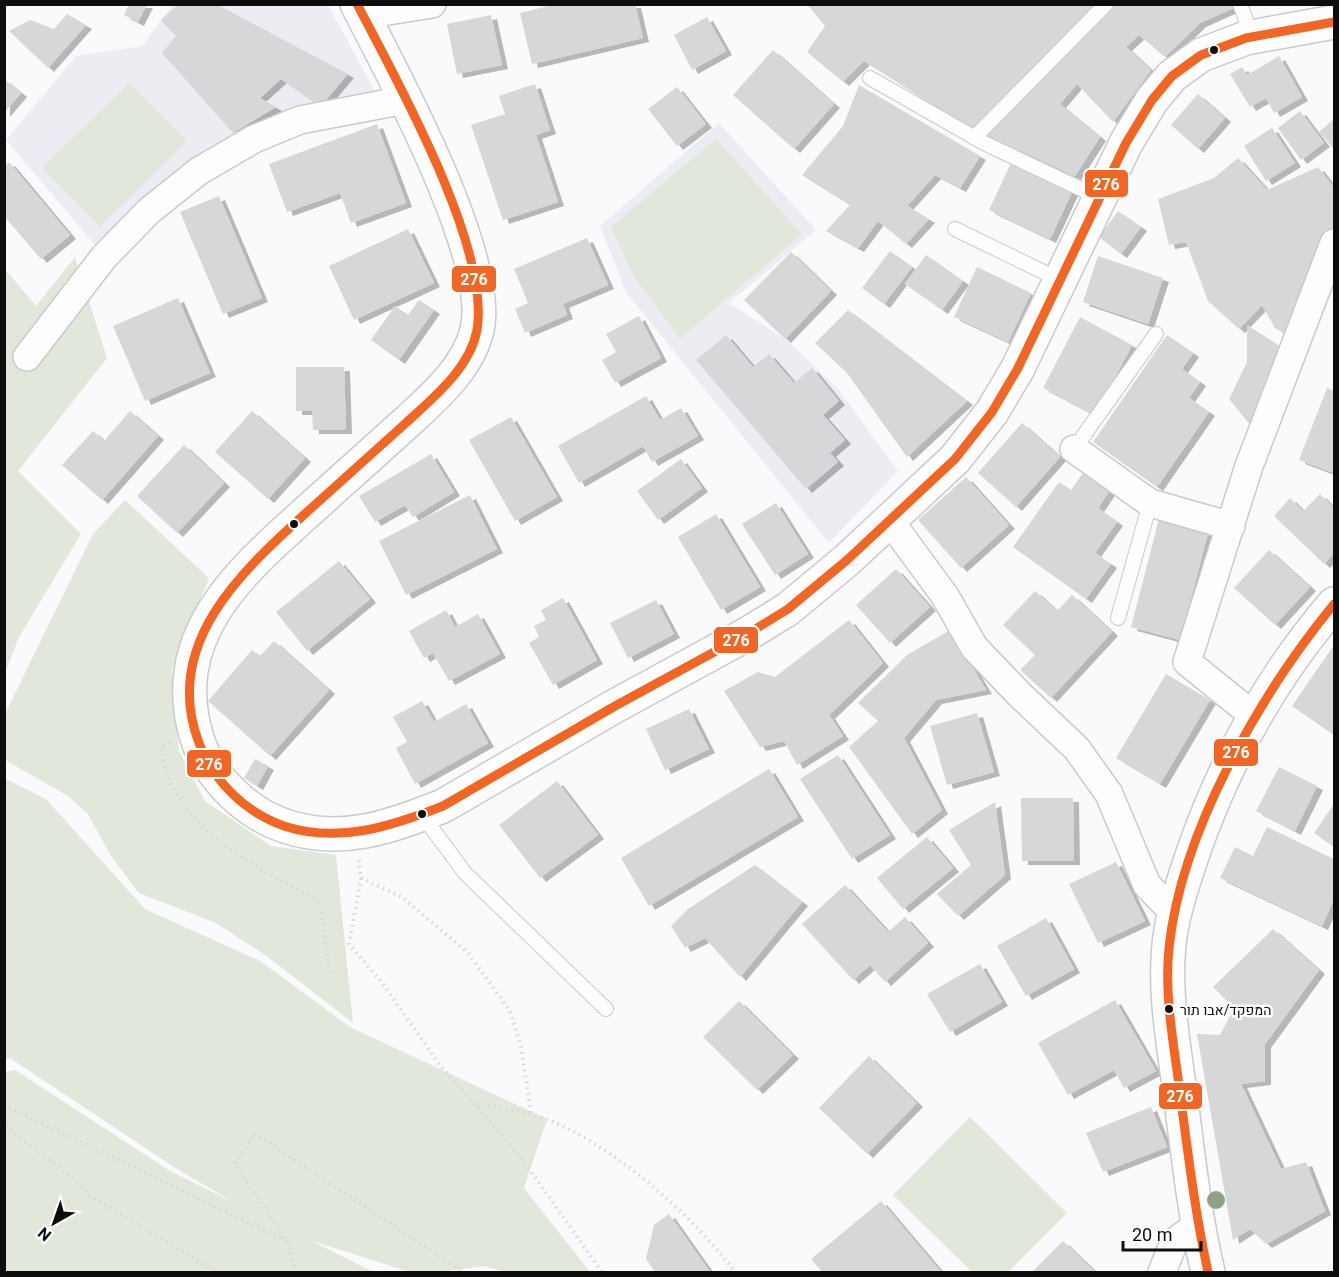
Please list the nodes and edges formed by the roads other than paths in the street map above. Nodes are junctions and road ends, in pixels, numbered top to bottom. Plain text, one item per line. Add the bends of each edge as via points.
1 (432, 4) edge
2 (1106, 4) edge
3 (1240, 4) edge
4 (360, 10) edge
5 (1335, 22) edge
6 (1252, 37) junction
7 (870, 78) dead end
8 (405, 100) junction
9 (974, 138) junction
10 (1100, 198) junction
11 (955, 229) dead end
12 (1335, 243) edge
13 (1060, 280) junction
14 (1156, 334) dead end
15 (27, 357) dead end
16 (1074, 449) joint
17 (1150, 503) junction
18 (890, 521) junction
19 (1231, 526) junction
20 (1335, 604) edge
21 (1118, 618) dead end
22 (1254, 716) junction
23 (422, 814) junction
24 (1175, 914) junction
25 (606, 1009) dead end
26 (1197, 1225) junction
27 (1162, 1272) edge
28 (1208, 1272) edge

1 - 4 street
2 - 9 lane
3 - 6 lane
4 - 8 street
5 - 6 street
6 - 10 street via 1201,55 1172,76 1126,143
7 - 9 lane
8 - 15 street via 300,120 254,139 199,171 149,211 104,256
8 - 23 street via 450,195 475,273 477,330 467,354 435,396 272,543 226,591 198,640 188,699 196,736 213,772 249,807 279,824 305,833 334,836 399,824
9 - 10 lane
10 - 13 street
11 - 13 lane
12 - 19 street
13 - 18 street via 1018,368 992,411 955,459
14 - 16 lane
16 - 17 street
17 - 19 street
17 - 21 lane
18 - 23 street via 788,609
18 - 24 street via 945,596 974,647 1077,749 1109,794 1147,885
19 - 22 street via 1187,662
20 - 22 street via 1319,621
22 - 24 street via 1207,816
23 - 25 lane via 465,873
24 - 26 street via 1168,976 1171,1021
26 - 27 street via 1174,1242
26 - 28 street

